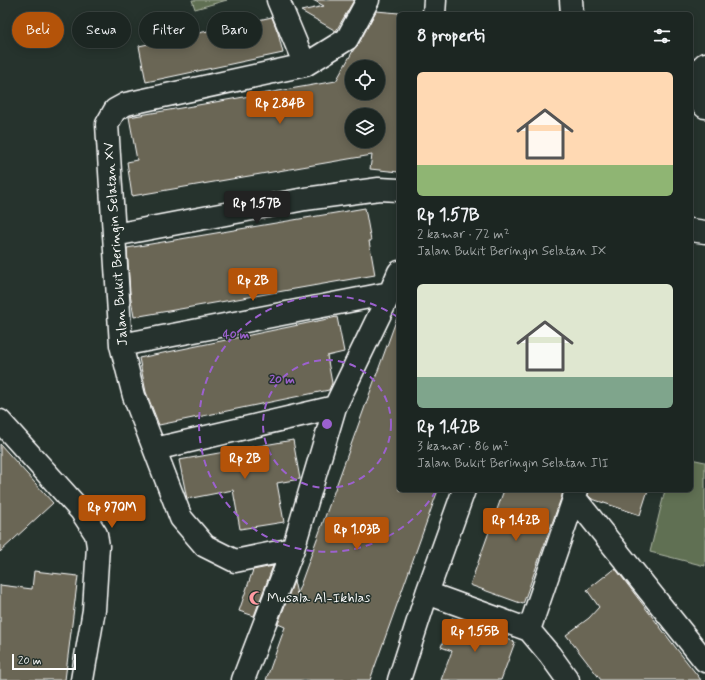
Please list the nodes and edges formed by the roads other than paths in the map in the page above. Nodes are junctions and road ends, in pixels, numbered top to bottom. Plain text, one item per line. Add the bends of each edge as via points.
1 (278, 0) edge
2 (368, 0) edge
3 (435, 0) edge
4 (571, 0) edge
5 (434, 12) edge
6 (572, 12) edge
7 (705, 64) edge
8 (306, 65) junction
9 (705, 107) edge
10 (397, 190) edge
11 (693, 230) edge
12 (705, 232) edge
13 (114, 235) junction
14 (397, 277) edge
15 (390, 293) junction
16 (121, 345) junction
17 (334, 407) junction
18 (0, 421) edge
19 (155, 449) junction
20 (463, 492) edge
21 (576, 494) edge
22 (293, 549) junction
23 (427, 593) junction
24 (529, 630) junction
25 (705, 661) edge
26 (82, 680) edge
27 (243, 680) edge
28 (399, 680) edge
29 (568, 680) edge

1 - 8 street
2 - 8 street via 346,39
3 - 5 street
4 - 6 street
7 - 9 street via 698,71 695,90 699,102
8 - 13 street, Jalan Bukit Beringin Selatan XV via 126,104 115,110 108,124
10 - 13 street via 379,189 305,199
11 - 12 street
13 - 16 street, Jalan Bukit Beringin Selatan XV
14 - 15 street
15 - 16 street
15 - 17 street
16 - 19 street, Jalan Bukit Beringin Selatan XV via 134,396
17 - 19 street
17 - 22 street
18 - 26 street via 81,511 96,534 98,546 94,610
19 - 22 street, Jalan Bukit Beringin Selatan XV via 181,518 205,546 235,561
20 - 23 street
21 - 24 street
21 - 25 street
22 - 27 street
23 - 24 street
23 - 28 street
24 - 29 street

